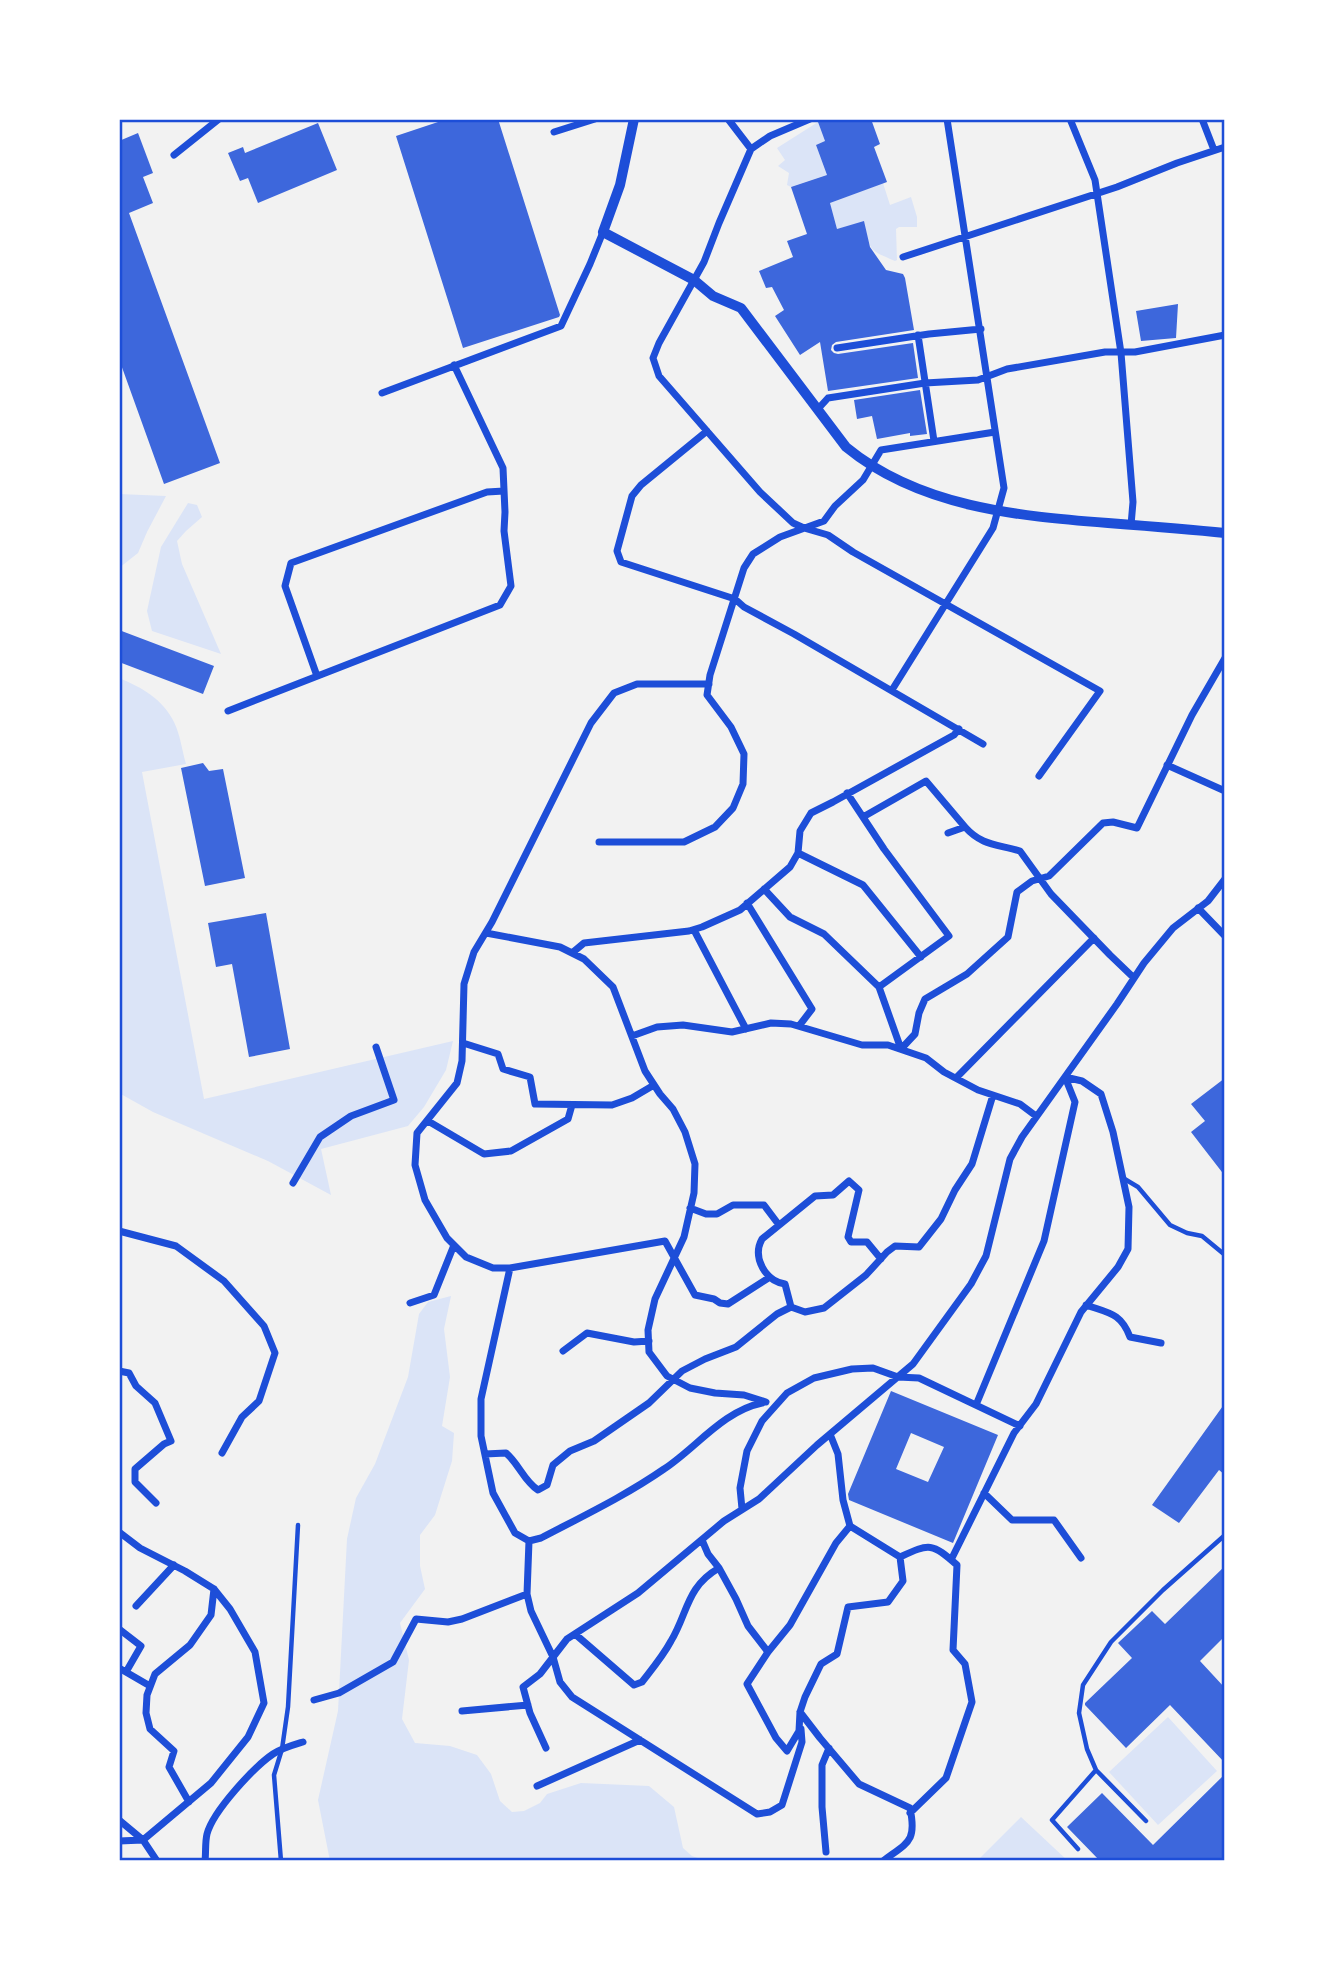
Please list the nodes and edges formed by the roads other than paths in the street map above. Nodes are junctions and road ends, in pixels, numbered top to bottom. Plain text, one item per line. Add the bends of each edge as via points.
1 (219, 119) edge
2 (595, 119) edge
3 (634, 119) edge
4 (728, 119) edge
5 (810, 119) edge
6 (947, 119) edge
7 (1070, 119) edge
8 (1202, 119) edge
9 (554, 132) dead end
10 (1225, 147) edge
11 (751, 149) junction
12 (1214, 150) junction
13 (174, 155) dead end
14 (1097, 193) junction
15 (603, 232) junction
16 (965, 237) junction
17 (903, 257) dead end
18 (694, 280) junction
19 (981, 329) junction
20 (918, 335) junction
21 (1225, 335) edge
22 (837, 348) dead end
23 (1121, 353) junction
24 (454, 365) junction
25 (987, 376) junction
26 (925, 383) junction
27 (382, 393) dead end
28 (817, 410) junction
29 (707, 431) junction
30 (995, 432) junction
31 (934, 441) junction
32 (871, 464) junction
33 (504, 491) junction
34 (999, 511) junction
35 (1131, 525) junction
36 (804, 528) junction
37 (1225, 533) edge
38 (735, 600) junction
39 (946, 604) junction
40 (1225, 658) edge
41 (317, 676) junction
42 (709, 684) junction
43 (892, 690) junction
44 (228, 711) dead end
45 (959, 729) junction
46 (983, 744) dead end
47 (1167, 765) junction
48 (1039, 776) dead end
49 (1225, 791) edge
50 (847, 793) junction
51 (863, 817) junction
52 (965, 827) junction
53 (948, 833) dead end
54 (599, 842) dead end
55 (798, 853) junction
56 (1040, 879) junction
57 (1225, 879) edge
58 (765, 889) junction
59 (747, 904) junction
60 (1198, 908) junction
61 (1225, 923) edge
62 (694, 930) junction
63 (1219, 930) junction
64 (486, 933) junction
65 (1225, 936) edge
66 (1094, 939) junction
67 (572, 953) junction
68 (921, 957) junction
69 (1134, 978) junction
70 (879, 987) junction
71 (799, 1026) junction
72 (746, 1029) junction
73 (632, 1036) junction
74 (463, 1043) junction
75 (376, 1047) dead end
76 (901, 1049) junction
77 (1065, 1077) junction
78 (956, 1078) junction
79 (654, 1085) junction
80 (993, 1095) junction
81 (572, 1105) junction
82 (1036, 1116) junction
83 (428, 1121) junction
84 (1123, 1178) junction
85 (293, 1183) dead end
86 (691, 1208) junction
87 (779, 1225) junction
88 (119, 1231) edge
89 (454, 1245) junction
90 (1225, 1255) edge
91 (675, 1256) junction
92 (881, 1259) junction
93 (510, 1268) junction
94 (770, 1277) junction
95 (410, 1303) dead end
96 (1086, 1306) junction
97 (791, 1307) junction
98 (649, 1341) junction
99 (1161, 1343) dead end
100 (563, 1351) dead end
101 (119, 1371) edge
102 (898, 1377) junction
103 (674, 1380) junction
104 (766, 1402) junction
105 (776, 1404) junction
106 (976, 1405) junction
107 (1020, 1426) junction
108 (830, 1434) junction
109 (222, 1453) dead end
110 (485, 1454) junction
111 (984, 1493) junction
112 (156, 1503) dead end
113 (743, 1509) junction
114 (298, 1525) dead end
115 (850, 1526) junction
116 (119, 1532) edge
117 (1225, 1535) edge
118 (702, 1540) junction
119 (529, 1541) junction
120 (900, 1557) junction
121 (1081, 1558) dead end
122 (951, 1560) junction
123 (174, 1565) junction
124 (719, 1568) junction
125 (214, 1589) junction
126 (527, 1594) junction
127 (136, 1606) dead end
128 (119, 1629) edge
129 (575, 1634) junction
130 (768, 1652) junction
131 (553, 1657) junction
132 (123, 1670) edge
133 (150, 1686) junction
134 (314, 1700) dead end
135 (528, 1705) junction
136 (462, 1710) dead end
137 (800, 1712) junction
138 (640, 1740) junction
139 (303, 1742) dead end
140 (546, 1748) dead end
141 (829, 1748) junction
142 (282, 1749) junction
143 (1096, 1770) junction
144 (537, 1786) dead end
145 (189, 1802) junction
146 (911, 1813) junction
147 (119, 1820) edge
148 (1146, 1821) dead end
149 (143, 1840) junction
150 (119, 1841) edge
151 (1078, 1849) dead end
152 (826, 1852) dead end
153 (157, 1861) edge
154 (205, 1861) edge
155 (281, 1861) edge
156 (883, 1861) edge

1 - 13 street
2 - 9 street
3 - 15 street via 620,185
4 - 11 street
5 - 11 street
6 - 16 street
7 - 14 street
8 - 12 street
10 - 12 street
11 - 18 street
12 - 14 street
14 - 16 street
14 - 23 street
15 - 18 street
15 - 24 street via 561,326
16 - 17 street
16 - 19 street
18 - 28 street via 713,296 741,308
18 - 29 street via 653,358 659,376
19 - 20 street
19 - 25 street
20 - 22 street
20 - 26 street
21 - 23 street
23 - 25 street via 1105,352
23 - 35 street
24 - 27 street
24 - 33 street via 503,468
25 - 26 street
25 - 30 street
26 - 28 street via 828,398
26 - 31 street
28 - 32 street via 846,447
29 - 36 street via 760,492
29 - 38 street via 632,496 617,551 621,562
30 - 31 street
30 - 34 street via 1004,488
31 - 32 street via 881,450
32 - 34 street via 936,496
32 - 36 street via 863,480 824,521
33 - 41 street via 511,586 500,605
33 - 41 street via 487,492 291,563 285,586
34 - 35 street
34 - 39 street
35 - 37 street
36 - 38 street via 753,554
36 - 39 street via 828,535
38 - 42 street
38 - 43 street
39 - 43 street
39 - 48 street via 1100,691
40 - 47 street
41 - 44 street
42 - 54 street via 707,695 744,754 743,784 733,808 715,827 684,842
42 - 64 street via 637,684 614,693 592,723
43 - 45 street
45 - 46 street
45 - 50 street
47 - 49 street
47 - 56 street via 1138,828 1103,823 1049,876
50 - 51 street
50 - 55 street via 811,813 800,831
51 - 52 street via 926,781
51 - 68 street via 949,936
52 - 53 street
52 - 56 street via 984,843 1020,851
55 - 58 street via 790,867
55 - 68 street via 863,885
56 - 66 street
56 - 76 street via 1017,892 1009,937 967,974 925,999 915,1034
57 - 60 street
58 - 59 street
58 - 70 street via 790,917 824,934
59 - 62 street
59 - 71 street via 812,1009
60 - 63 street
60 - 69 street via 1173,928
61 - 63 street
62 - 67 street via 584,943
62 - 72 street
63 - 65 street
64 - 67 street
64 - 74 street via 464,984
66 - 69 street
66 - 78 street
67 - 73 street via 613,986
68 - 70 street
69 - 77 street
70 - 76 street
71 - 72 street via 771,1023
71 - 76 street via 862,1045
72 - 73 street via 732,1032 683,1025 657,1027
73 - 79 street
74 - 81 street via 498,1054 503,1069 530,1077 535,1104
74 - 83 street via 457,1083
75 - 85 street via 394,1100 351,1116 320,1137
76 - 78 street via 926,1058
77 - 82 street
77 - 84 street via 1082,1081 1101,1094
77 - 106 street via 1075,1102 1044,1241
78 - 80 street
79 - 81 street via 612,1105
79 - 86 street via 685,1132 695,1164
80 - 82 street via 1020,1104
80 - 92 street via 972,1164 941,1219 919,1247 895,1246
81 - 83 street via 568,1119 511,1151 484,1154
82 - 102 street via 1010,1159 986,1256 913,1364
83 - 89 street via 417,1133 415,1165 425,1200
84 - 90 lane via 1139,1186 1170,1225 1202,1236
84 - 96 street via 1129,1207 1128,1249
86 - 87 street via 717,1214 733,1205 764,1205
86 - 91 street
87 - 92 street via 815,1196 833,1195 849,1181 859,1190 848,1237 851,1242 867,1242
87 - 94 street via 758,1246 759,1259
88 - 109 street via 176,1246 224,1281 264,1326 275,1353 259,1401 242,1417
89 - 93 street via 466,1257 493,1268
89 - 95 street via 434,1295
91 - 93 street via 665,1241
91 - 94 street via 695,1295 720,1303 728,1304
91 - 98 street via 655,1299
92 - 97 street via 824,1308 804,1312
93 - 110 street via 481,1399
94 - 97 street via 785,1284
96 - 99 street via 1117,1315 1130,1337
96 - 107 street
97 - 103 street via 736,1347 682,1371
98 - 100 street via 587,1333
98 - 103 street via 649,1352
101 - 112 street via 129,1373 155,1403 171,1441 135,1469 135,1482
102 - 105 street via 873,1368 852,1369 814,1378
102 - 106 street via 919,1378
102 - 108 street
103 - 104 street via 690,1388
103 - 110 street via 594,1441 570,1451 553,1465 547,1485 538,1490 506,1453
104 - 105 street
104 - 119 street via 747,1406 617,1499
105 - 113 street via 747,1451 740,1488
106 - 107 street
107 - 111 street
108 - 113 street
108 - 115 street via 838,1454
110 - 119 street via 493,1493 515,1534
111 - 121 street via 1012,1520 1055,1520
111 - 122 street
113 - 118 street
114 - 142 lane
115 - 120 street
115 - 130 street via 790,1625
116 - 123 street
117 - 143 lane via 1111,1642 1083,1685 1079,1713
118 - 124 street
118 - 129 street via 638,1593
119 - 126 street
120 - 122 street via 922,1547 937,1549
120 - 137 street via 903,1581 888,1602 848,1607 837,1654 821,1664
122 - 146 street via 957,1566 953,1650 965,1664 972,1702 946,1777
123 - 125 street
123 - 127 street
124 - 129 street via 706,1575 687,1602 672,1640 642,1682 634,1685
124 - 130 street via 748,1626
125 - 133 street via 211,1615 190,1645 155,1674
125 - 145 street via 255,1652 264,1703 248,1737 211,1783
126 - 131 street
126 - 134 street via 462,1619 416,1619 393,1662 339,1693
128 - 132 street via 141,1646
129 - 131 street
130 - 137 street via 747,1684 787,1751 799,1731
131 - 135 street via 523,1687
131 - 138 street via 560,1682 572,1697
132 - 133 street
133 - 145 street via 146,1713 150,1729 174,1751 169,1767
135 - 136 street
135 - 140 street
137 - 138 street via 802,1742 782,1805 771,1812 757,1814
137 - 141 street
138 - 144 street
139 - 142 street
141 - 146 street via 859,1784
141 - 152 street via 822,1765
142 - 154 street via 250,1774 214,1818 207,1833
142 - 155 lane via 274,1775
143 - 148 lane
143 - 151 lane via 1052,1819
145 - 149 street
146 - 156 street via 910,1841
147 - 149 street
149 - 150 street
149 - 153 street

